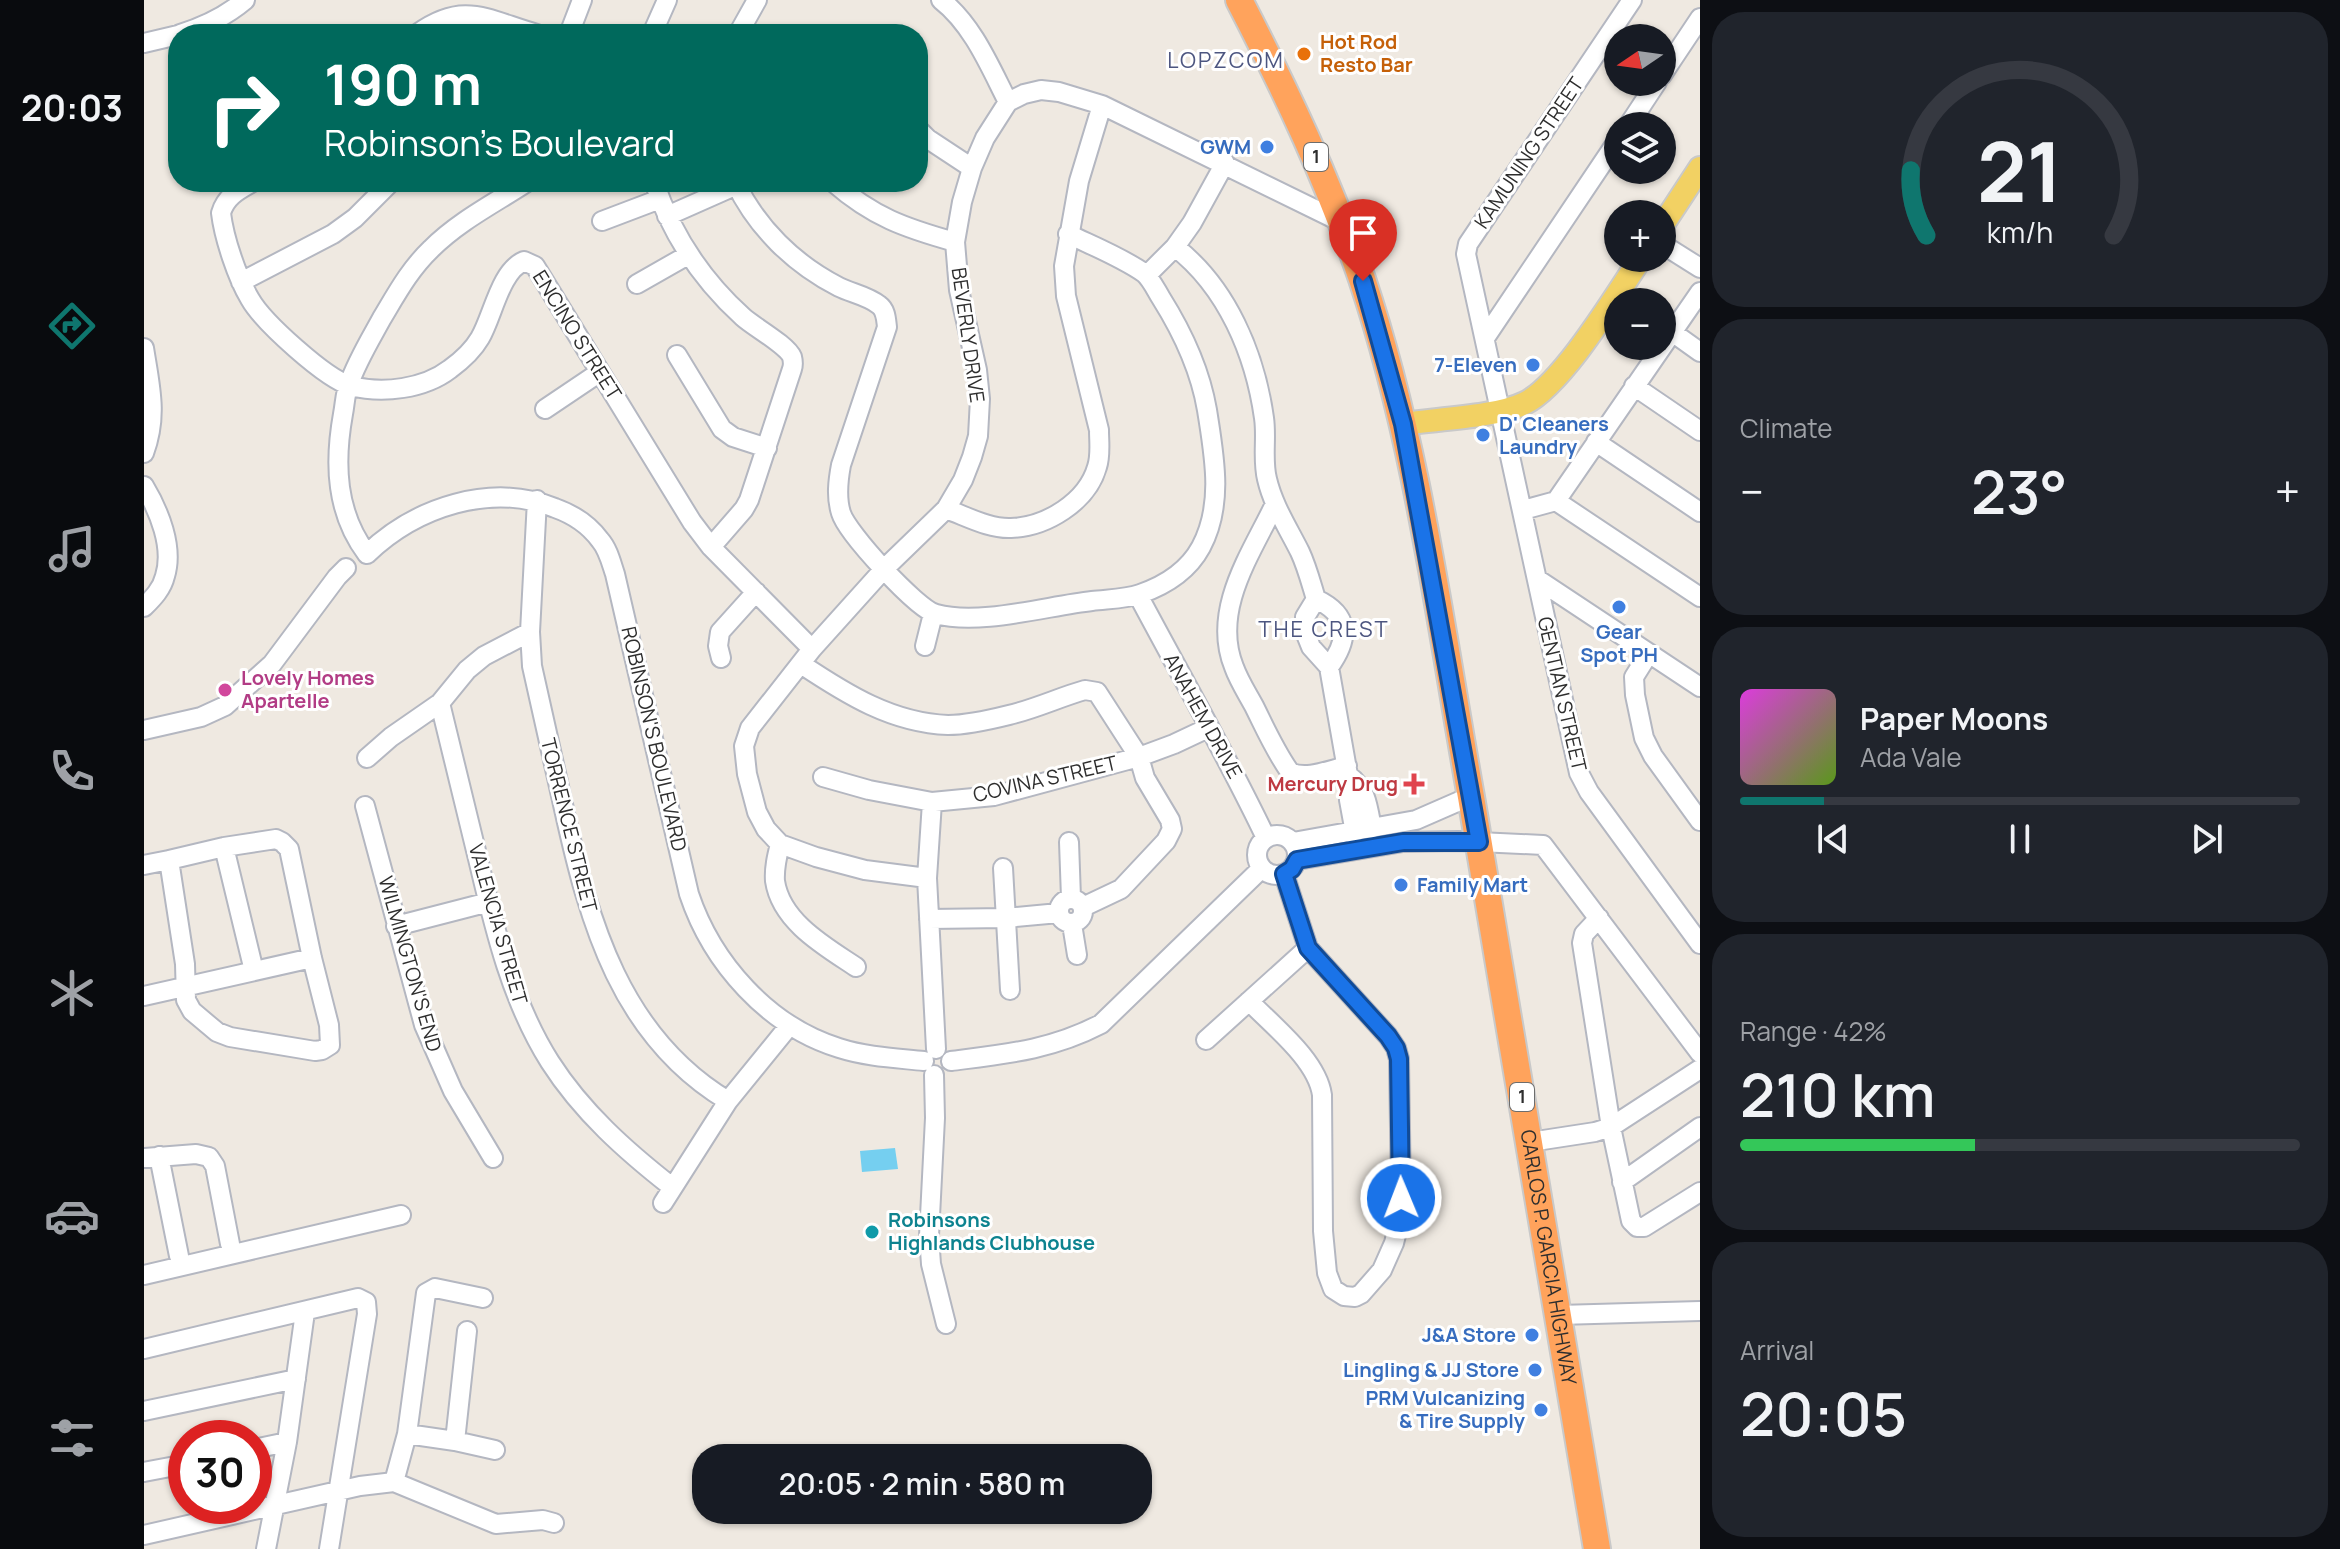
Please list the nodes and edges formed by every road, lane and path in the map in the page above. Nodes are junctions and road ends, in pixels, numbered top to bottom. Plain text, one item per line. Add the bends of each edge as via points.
1 (245, 0) edge
2 (582, 0) edge
3 (667, 0) edge
4 (757, 0) edge
5 (941, 0) edge
6 (1239, 0) edge
7 (1632, 0) edge
8 (1700, 18) edge
9 (207, 24) edge
10 (430, 24) edge
11 (496, 24) edge
12 (573, 24) edge
13 (656, 24) edge
14 (744, 24) edge
15 (168, 37) edge
16 (144, 43) edge
17 (1676, 54) edge
18 (1008, 102) junction
19 (1102, 105) junction
20 (928, 139) edge
21 (1604, 161) edge
22 (1225, 163) junction
23 (972, 168) junction
24 (1700, 168) edge
25 (239, 192) edge
26 (381, 192) edge
27 (510, 192) edge
28 (695, 192) edge
29 (741, 192) edge
30 (845, 192) edge
31 (660, 199) edge
32 (1676, 205) edge
33 (602, 221) dead end
34 (1341, 222) junction
35 (1068, 234) junction
36 (955, 242) junction
37 (1175, 247) junction
38 (1676, 253) edge
39 (688, 255) junction
40 (1700, 268) edge
41 (1631, 272) edge
42 (1147, 275) junction
43 (241, 282) junction
44 (637, 284) dead end
45 (1700, 292) edge
46 (1676, 326) edge
47 (1676, 335) edge
48 (1485, 338) junction
49 (144, 348) edge
50 (1700, 352) edge
51 (677, 355) dead end
52 (1652, 360) edge
53 (600, 372) junction
54 (348, 385) junction
55 (1634, 386) junction
56 (545, 409) dead end
57 (1500, 410) junction
58 (1403, 424) junction
59 (1700, 431) edge
60 (1596, 442) junction
61 (767, 448) junction
62 (144, 453) edge
63 (144, 486) edge
64 (537, 500) junction
65 (1556, 501) junction
66 (1275, 504) junction
67 (946, 509) junction
68 (1523, 510) junction
69 (1700, 512) edge
70 (711, 547) junction
71 (346, 568) dead end
72 (884, 569) junction
73 (1537, 579) junction
74 (756, 592) junction
75 (1138, 595) junction
76 (1700, 597) edge
77 (1316, 599) junction
78 (144, 607) edge
79 (933, 614) junction
80 (530, 632) junction
81 (925, 646) dead end
82 (1649, 653) junction
83 (806, 656) junction
84 (721, 658) dead end
85 (1329, 667) junction
86 (1700, 687) edge
87 (440, 703) junction
88 (1208, 728) junction
89 (144, 730) edge
90 (1139, 757) junction
91 (367, 758) dead end
92 (1348, 771) junction
93 (823, 777) dead end
94 (1471, 796) junction
95 (932, 802) junction
96 (365, 806) dead end
97 (1700, 821) edge
98 (1402, 833) junction
99 (1362, 837) junction
100 (1266, 838) junction
101 (1069, 842) dead end
102 (1479, 842) junction
103 (780, 844) junction
104 (224, 847) junction
105 (1295, 851) junction
106 (169, 860) junction
107 (144, 865) edge
108 (1003, 868) dead end
109 (1262, 868) junction
110 (1284, 874) junction
111 (927, 878) junction
112 (489, 902) junction
113 (1071, 911) junction
114 (1006, 918) junction
115 (1599, 918) junction
116 (929, 919) junction
117 (396, 926) junction
118 (1700, 944) edge
119 (1308, 948) junction
120 (1077, 955) dead end
121 (312, 958) junction
122 (856, 967) dead end
123 (254, 971) junction
124 (186, 985) junction
125 (1010, 990) dead end
126 (144, 996) edge
127 (1249, 1001) junction
128 (789, 1026) junction
129 (1206, 1040) dead end
130 (1700, 1053) edge
131 (936, 1061) junction
132 (1700, 1069) edge
133 (728, 1101) junction
134 (1611, 1127) junction
135 (1700, 1127) edge
136 (1530, 1142) junction
137 (151, 1157) edge
138 (493, 1158) dead end
139 (1622, 1182) junction
140 (1700, 1192) edge
141 (356, 1215) dead end
142 (401, 1215) dead end
143 (230, 1244) junction
144 (179, 1256) junction
145 (144, 1264) edge
146 (144, 1275) edge
147 (483, 1298) dead end
148 (1700, 1311) edge
149 (305, 1312) junction
150 (1559, 1315) junction
151 (946, 1324) dead end
152 (467, 1331) dead end
153 (144, 1349) edge
154 (296, 1379) junction
155 (144, 1411) edge
156 (407, 1434) junction
157 (455, 1441) junction
158 (287, 1442) junction
159 (272, 1445) edge
160 (495, 1450) dead end
161 (168, 1467) edge
162 (144, 1472) edge
163 (394, 1482) junction
164 (339, 1492) junction
165 (274, 1507) junction
166 (554, 1523) dead end
167 (144, 1535) edge
168 (266, 1549) edge
169 (329, 1549) edge
170 (1597, 1549) edge

1 - 9 street
2 - 12 street
3 - 13 street
4 - 14 street
5 - 18 street via 967,27
6 - 34 highway, CARLOS P. GARCIA HIGHWAY / 1 via 1305,132
7 - 48 street, KAMUNING STREET via 1466,248
8 - 17 street
10 - 11 street via 468,13
15 - 16 street
18 - 19 street via 1041,90
18 - 23 street, BEVERLY DRIVE
19 - 22 street
19 - 35 street
20 - 23 street
21 - 48 street
22 - 34 street
22 - 37 street
23 - 36 street, BEVERLY DRIVE
24 - 32 main road
25 - 43 street, ENCINO STREET via 221,213
26 - 43 street via 333,234
27 - 54 street via 433,247 406,277
28 - 31 street
29 - 72 street via 780,246 884,312 887,327 838,482 847,526
30 - 36 street via 901,227
31 - 33 street
31 - 39 street
34 - 58 highway, CARLOS P. GARCIA HIGHWAY / 1
35 - 42 street
35 - 67 street via 1066,296 1099,430 1092,479 1077,501 1023,527 994,526
36 - 67 street, BEVERLY DRIVE via 980,399 972,457
37 - 42 street
37 - 66 street via 1212,286 1242,335 1261,398 1266,475
38 - 40 street
39 - 44 street
39 - 61 street via 729,305 792,357
41 - 57 main road via 1539,394
42 - 75 street via 1200,377 1215,500 1201,547 1187,567
43 - 54 street, ENCINO STREET via 271,326
45 - 46 street
47 - 50 street
48 - 57 street, KAMUNING STREET
49 - 62 street via 153,408
51 - 61 street via 722,429
52 - 55 street
53 - 54 street, ENCINO STREET via 541,273 524,261 506,278 479,340 449,370 403,388
53 - 56 street
53 - 70 street, ENCINO STREET
54 - 64 street, ROBINSON'S BOULEVARD via 337,470 348,523 367,554 395,531 446,506 505,496
55 - 59 street
55 - 60 street
57 - 58 main road
57 - 68 street, GENTIAN STREET
58 - 94 highway, CARLOS P. GARCIA HIGHWAY / 1
60 - 65 street
60 - 69 street
61 - 70 street via 744,509
63 - 78 street via 159,516 167,554 159,592
64 - 80 street, TORRENCE STREET
64 - 128 street, ROBINSON'S BOULEVARD via 587,526 609,555 697,916 729,970
65 - 68 street
65 - 76 street
66 - 77 street
66 - 92 street via 1236,584 1226,624 1228,646 1290,772
67 - 72 street, BEVERLY DRIVE
68 - 73 street, GENTIAN STREET
70 - 74 street, ENCINO STREET
71 - 89 street via 272,664 225,706
72 - 79 street
72 - 83 street, BEVERLY DRIVE
73 - 82 street
73 - 118 street, GENTIAN STREET via 1582,781
74 - 83 street, ENCINO STREET
74 - 84 street via 720,632
75 - 79 street via 994,616
75 - 88 street, ANAHEM DRIVE
77 - 85 street via 1305,617 1305,632
77 - 85 street via 1335,609 1340,620 1342,646
79 - 81 street
80 - 87 street via 484,656
80 - 133 street, TORRENCE STREET via 532,666 572,849 598,936 646,1029 691,1076
82 - 86 street
82 - 97 street via 1633,684 1644,738
83 - 90 street, ENCINO STREET via 863,703 930,723 973,723 1092,690 1102,697
83 - 103 street, BEVERLY DRIVE via 750,728 744,746 757,812
85 - 92 street
87 - 91 street
87 - 112 street, VALENCIA STREET
88 - 90 street, COVINA STREET
88 - 100 street, ANAHEM DRIVE
90 - 95 street, COVINA STREET via 994,796
90 - 113 street via 1150,790 1170,820 1170,836 1121,889
92 - 99 street via 1366,796
93 - 95 street, COVINA STREET
94 - 98 street
94 - 102 highway, CARLOS P. GARCIA HIGHWAY / 1
95 - 111 street
96 - 117 street, WILMINGTON'S END
98 - 99 street
98 - 102 street
99 - 105 street
100 - 105 street via 1283,835
100 - 109 street via 1258,850
101 - 113 street
102 - 115 street via 1545,846
102 - 136 highway, CARLOS P. GARCIA HIGHWAY / 1
103 - 111 street via 865,870
103 - 122 street via 775,873 779,895 818,942
104 - 106 street
104 - 121 street via 276,839 289,849
104 - 123 street
105 - 110 street via 1292,869
106 - 107 street
106 - 124 street
108 - 114 street
109 - 110 street
109 - 131 street, ROBINSON'S BOULEVARD via 1101,1024 1037,1049
110 - 119 street
111 - 116 street
112 - 117 street
112 - 133 street, VALENCIA STREET via 517,998 551,1063 600,1125 668,1195
113 - 114 street
113 - 120 street
114 - 116 street
114 - 125 street
115 - 130 street
115 - 134 street via 1582,943
116 - 131 street
117 - 138 street, WILMINGTON'S END via 436,1058
119 - 127 street
119 - 127 street via 1388,1036 1399,1059 1401,1198 1394,1243 1382,1270 1361,1294 1349,1297 1333,1289 1327,1273 1317,1076
121 - 123 street
121 - 124 street via 330,1041 328,1048 315,1051 217,1032 188,1006
123 - 124 street
124 - 126 street
127 - 129 street
128 - 131 street, ROBINSON'S BOULEVARD via 867,1056
128 - 133 street
131 - 151 street via 929,1236
132 - 134 street
134 - 136 street
134 - 139 street
135 - 139 street
136 - 150 highway, CARLOS P. GARCIA HIGHWAY / 1
137 - 143 street via 209,1157
137 - 144 street
139 - 140 street via 1631,1221 1641,1228
141 - 143 street
142 - 146 street
143 - 144 street
144 - 145 street
147 - 156 street via 435,1288 426,1293
148 - 150 street
149 - 153 street
149 - 154 street
149 - 164 street via 358,1298 366,1302
150 - 170 highway, CARLOS P. GARCIA HIGHWAY / 1
152 - 157 street
154 - 155 street
154 - 158 street
156 - 157 street
156 - 163 street
157 - 160 street
158 - 159 street
158 - 165 street
161 - 162 street
163 - 164 street
163 - 166 street via 496,1524
164 - 165 street
164 - 169 street
165 - 167 street
165 - 168 street

